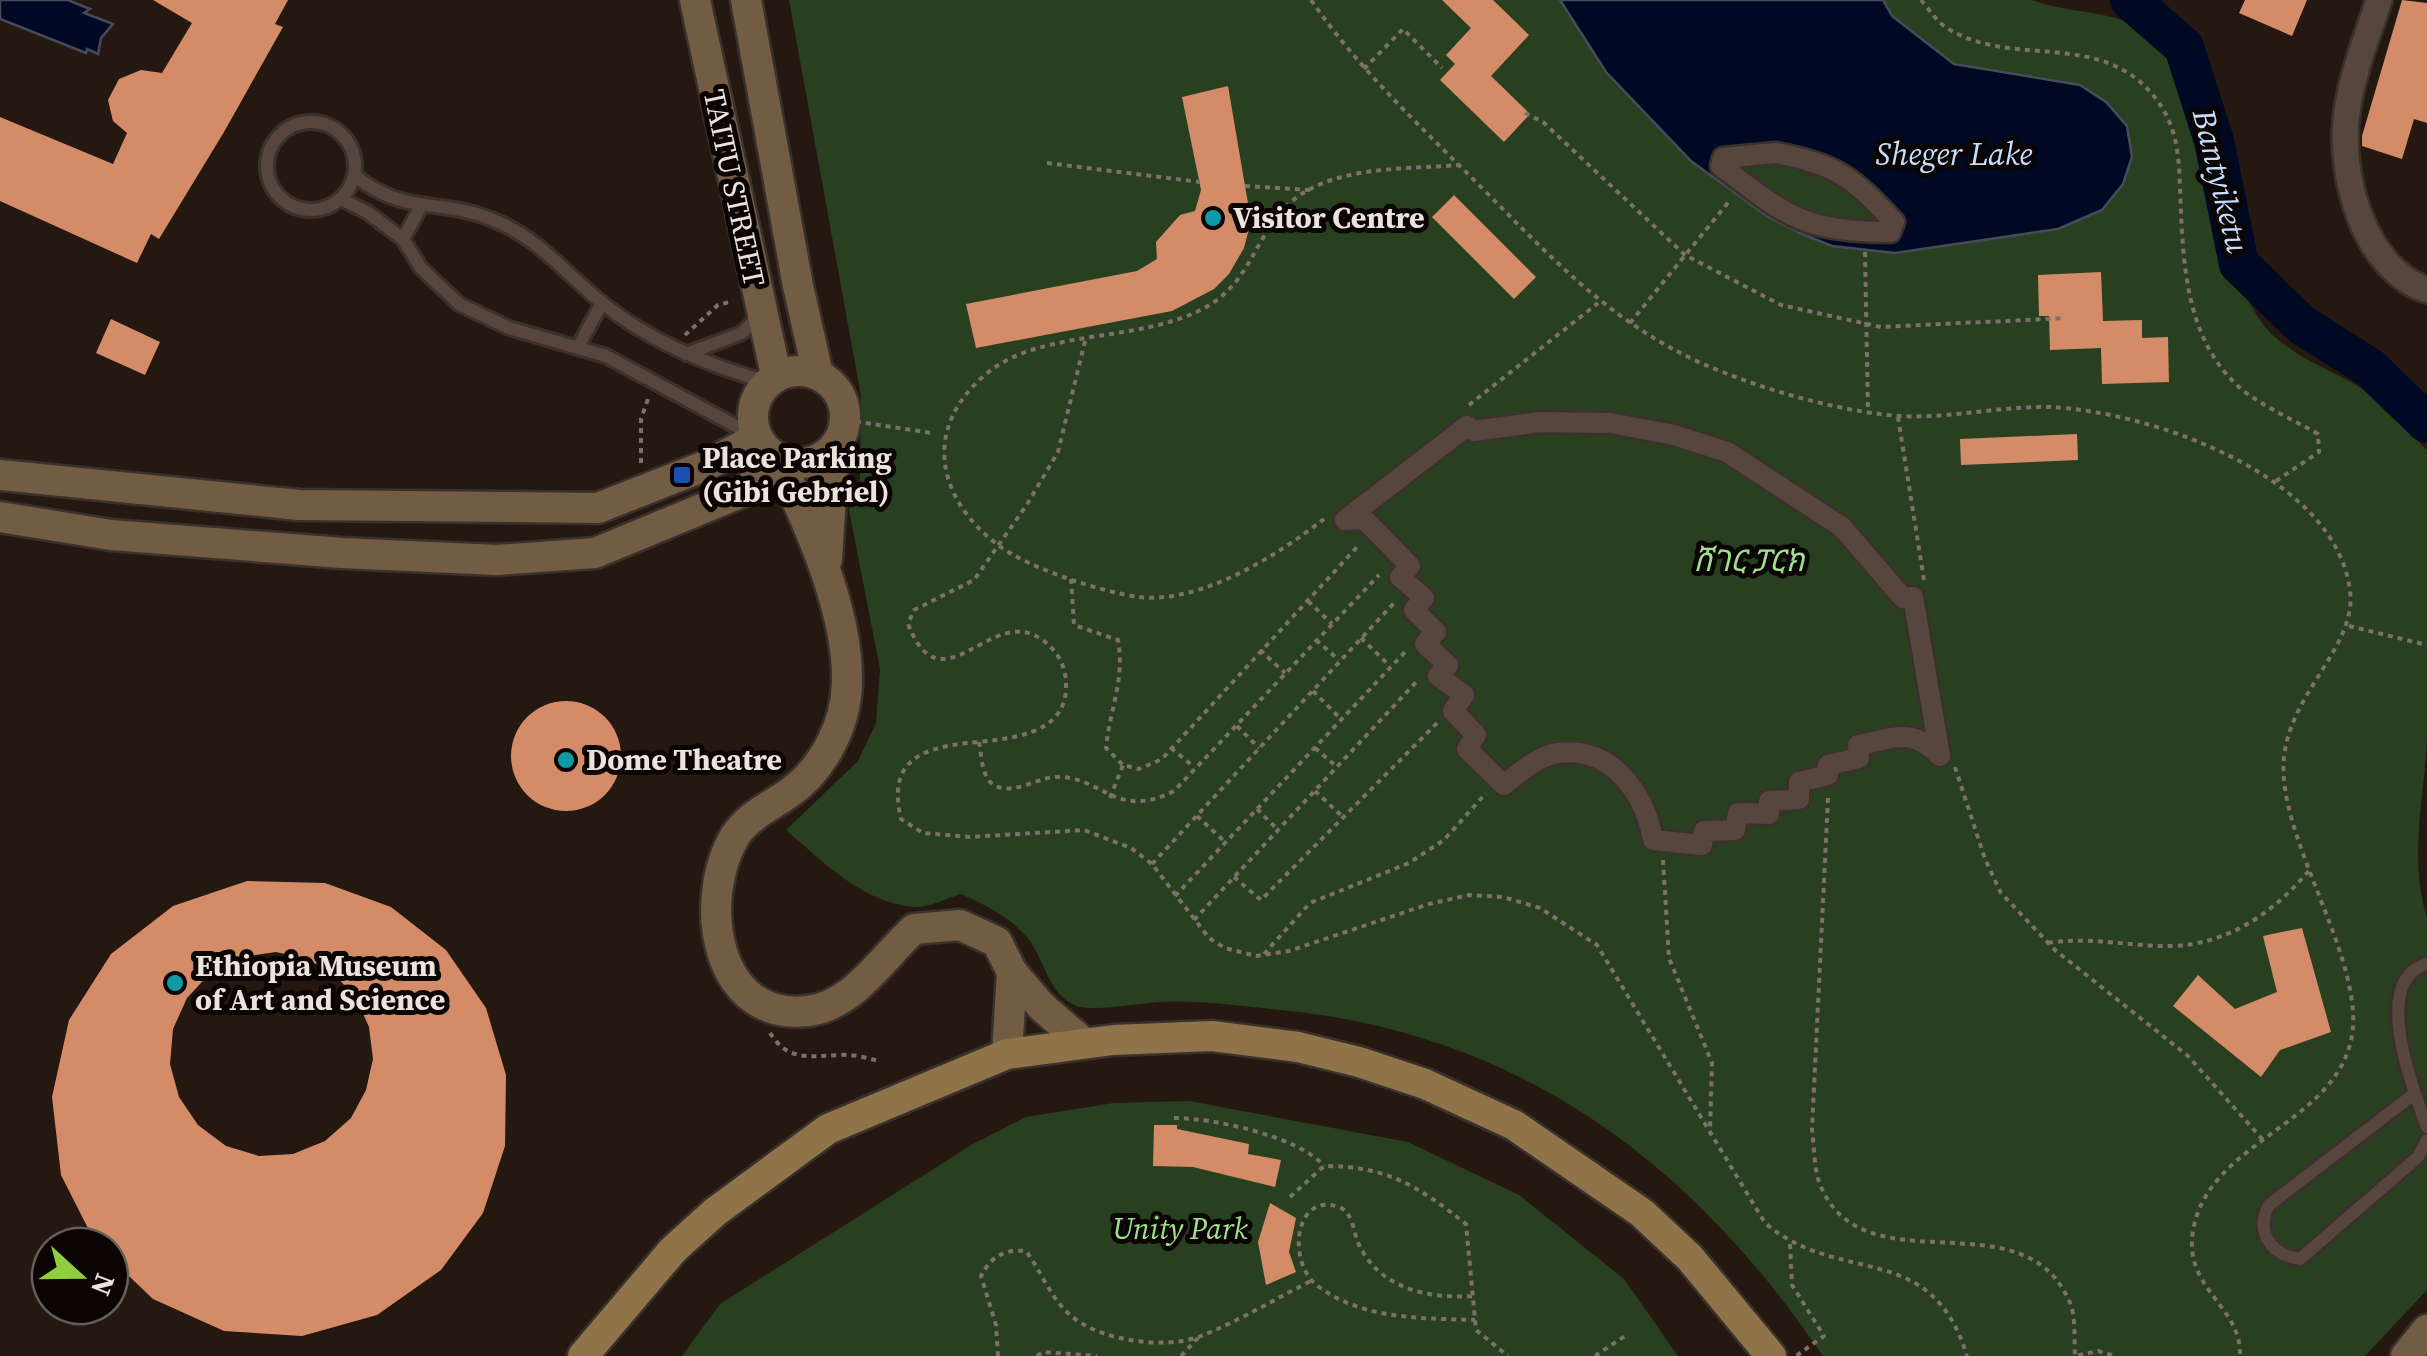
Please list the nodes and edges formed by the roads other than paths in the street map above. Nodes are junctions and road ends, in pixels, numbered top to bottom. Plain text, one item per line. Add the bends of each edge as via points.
1 (695, 0) edge
2 (746, 0) edge
3 (2378, 0) edge
4 (354, 176) junction
5 (341, 200) junction
6 (420, 208) junction
7 (1894, 222) joint
8 (404, 239) junction
9 (2427, 290) edge
10 (602, 302) junction
11 (761, 314) junction
12 (578, 346) junction
13 (686, 354) junction
14 (818, 374) junction
15 (772, 379) junction
16 (840, 434) junction
17 (768, 448) junction
18 (0, 474) edge
19 (0, 517) edge
20 (827, 572) junction
21 (1663, 840) joint
22 (2427, 964) edge
23 (1012, 972) junction
24 (1084, 1043) junction
25 (1007, 1054) junction
26 (2414, 1094) junction
27 (2427, 1127) edge
28 (2427, 1140) edge
29 (2427, 1330) edge
30 (582, 1356) edge
31 (1771, 1356) edge
32 (2406, 1356) edge

1 - 11 main road, TAITU STREET
2 - 14 main road, TAITU STREET
3 - 9 street via 2346,115 2347,170 2373,243 2392,272
4 - 5 lane
4 - 5 lane via 348,141 323,123 298,124 270,149 269,180 287,204 319,210
4 - 6 lane via 375,193
5 - 8 lane
6 - 8 lane
6 - 10 lane via 491,218 547,249
7 - 7 street via 1853,179 1816,161 1776,153 1723,158 1721,166 1788,216 1829,231 1890,232
8 - 12 lane via 420,268 460,304 509,328
10 - 12 lane
10 - 13 lane
11 - 13 lane via 742,333
11 - 15 main road, TAITU STREET
12 - 17 lane via 646,375
13 - 15 lane
14 - 15 main road via 792,370
14 - 16 main road via 838,391
15 - 17 main road via 753,408
16 - 17 main road via 808,463
16 - 20 main road
17 - 18 main road via 598,508 299,505
17 - 19 main road via 745,491 576,554 497,560 342,553 111,535
17 - 20 main road
20 - 23 main road via 847,681 843,709 822,759 737,833 726,854 716,900 729,974 757,1004 784,1013 832,1006 914,929 938,924 960,925 997,942
21 - 21 street via 1702,844 1704,832 1735,830 1738,813 1769,814 1769,801 1799,800 1799,782 1828,775 1828,765 1859,758 1858,746 1909,736 1922,738 1940,756 1913,596 1903,598 1842,528 1727,452 1611,423 1540,422 1474,431 1467,426 1345,520 1364,519 1410,566 1400,577 1424,598 1414,610 1436,632 1425,644 1448,664 1438,676 1464,696 1453,711 1476,735 1467,749 1504,784 1558,753 1591,757 1636,790 1653,840
22 - 26 lane via 2403,982 2396,1006
23 - 24 main road
23 - 25 main road
24 - 25 main road
24 - 31 main road via 1246,1040 1328,1054 1425,1084 1514,1126 1642,1213 1690,1258
25 - 30 main road via 828,1129 673,1250
26 - 27 lane
26 - 28 lane via 2269,1205 2262,1234 2276,1250 2300,1258 2418,1156
29 - 32 main road

